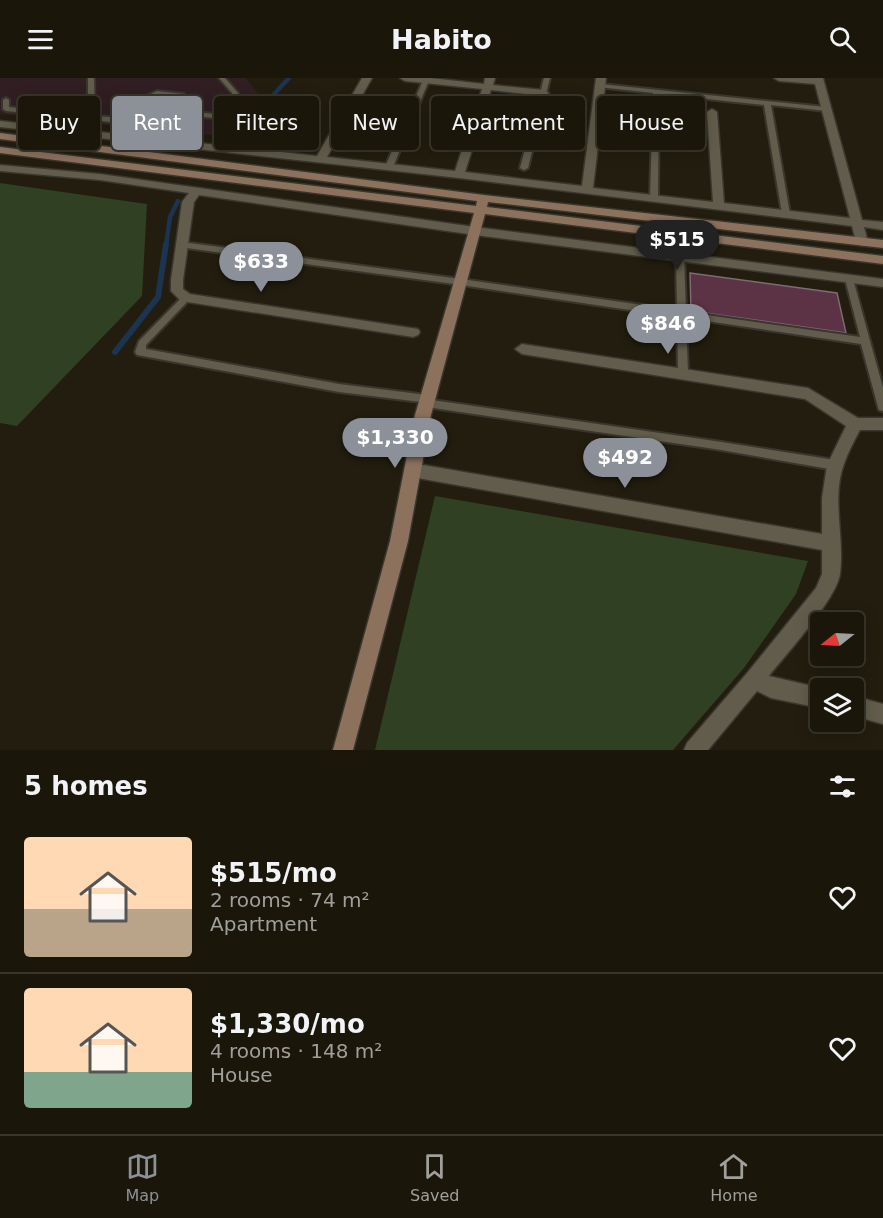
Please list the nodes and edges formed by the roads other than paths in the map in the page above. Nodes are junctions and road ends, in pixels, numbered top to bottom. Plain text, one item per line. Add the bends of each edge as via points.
1 (91, 78) edge
2 (222, 78) edge
3 (367, 78) edge
4 (405, 78) edge
5 (547, 78) edge
6 (778, 78) edge
7 (427, 79) edge
8 (818, 80) edge
9 (600, 82) edge
10 (488, 83) edge
11 (656, 91) junction
12 (544, 93) junction
13 (91, 96) edge
14 (147, 96) edge
15 (184, 96) edge
16 (6, 100) dead end
17 (767, 103) junction
18 (826, 109) junction
19 (18, 110) edge
20 (712, 112) dead end
21 (202, 116) edge
22 (0, 124) edge
23 (0, 136) edge
24 (112, 136) edge
25 (202, 146) edge
26 (0, 150) edge
27 (321, 159) junction
28 (389, 167) junction
29 (0, 168) edge
30 (524, 168) dead end
31 (459, 175) junction
32 (587, 190) junction
33 (196, 191) junction
34 (654, 198) junction
35 (483, 204) junction
36 (719, 206) junction
37 (786, 214) junction
38 (858, 223) junction
39 (883, 226) edge
40 (475, 231) junction
41 (862, 242) junction
42 (883, 244) edge
43 (182, 245) junction
44 (680, 256) junction
45 (883, 260) edge
46 (849, 279) junction
47 (461, 282) junction
48 (883, 284) edge
49 (186, 298) junction
50 (681, 314) junction
51 (413, 332) dead end
52 (865, 342) junction
53 (522, 349) dead end
54 (683, 373) junction
55 (427, 401) junction
56 (883, 407) edge
57 (855, 424) junction
58 (883, 424) edge
59 (835, 465) junction
60 (412, 470) junction
61 (832, 544) junction
62 (755, 679) junction
63 (810, 696) edge
64 (864, 708) edge
65 (883, 714) edge
66 (343, 750) edge
67 (694, 750) edge

1 - 13 lane
2 - 21 lane via 235,93 235,105 226,117
3 - 27 street
4 - 7 street
5 - 12 lane
6 - 8 street
7 - 10 street
7 - 28 lane
8 - 18 street
9 - 11 lane
9 - 32 street
10 - 12 street
10 - 31 street
11 - 17 lane
11 - 34 lane
12 - 30 lane
14 - 15 lane via 167,92
16 - 19 lane via 6,109
17 - 18 lane
17 - 37 lane
18 - 38 street
20 - 36 street
22 - 24 street
23 - 35 street
25 - 27 street
26 - 35 street
27 - 28 street
28 - 31 street
29 - 33 street
31 - 32 street
32 - 34 street
33 - 40 street
33 - 43 street via 188,202
34 - 36 street
35 - 40 street
35 - 41 street
35 - 45 street
36 - 37 street
37 - 38 street
38 - 39 street
38 - 41 street
40 - 44 street
40 - 47 street
41 - 42 street
43 - 47 lane
43 - 49 street via 177,291
44 - 46 street
44 - 50 lane
46 - 48 street
46 - 52 lane
47 - 50 lane
47 - 55 street
49 - 51 street
49 - 55 lane via 142,344 140,352
50 - 52 lane
50 - 54 lane
52 - 56 lane
53 - 54 street
54 - 57 street via 807,394
55 - 59 lane
55 - 60 street
57 - 58 street
57 - 59 street
59 - 61 street via 830,498
60 - 61 street
60 - 66 street via 399,540
61 - 62 street via 831,575 822,594
62 - 63 street via 771,688
62 - 67 street
64 - 65 street

